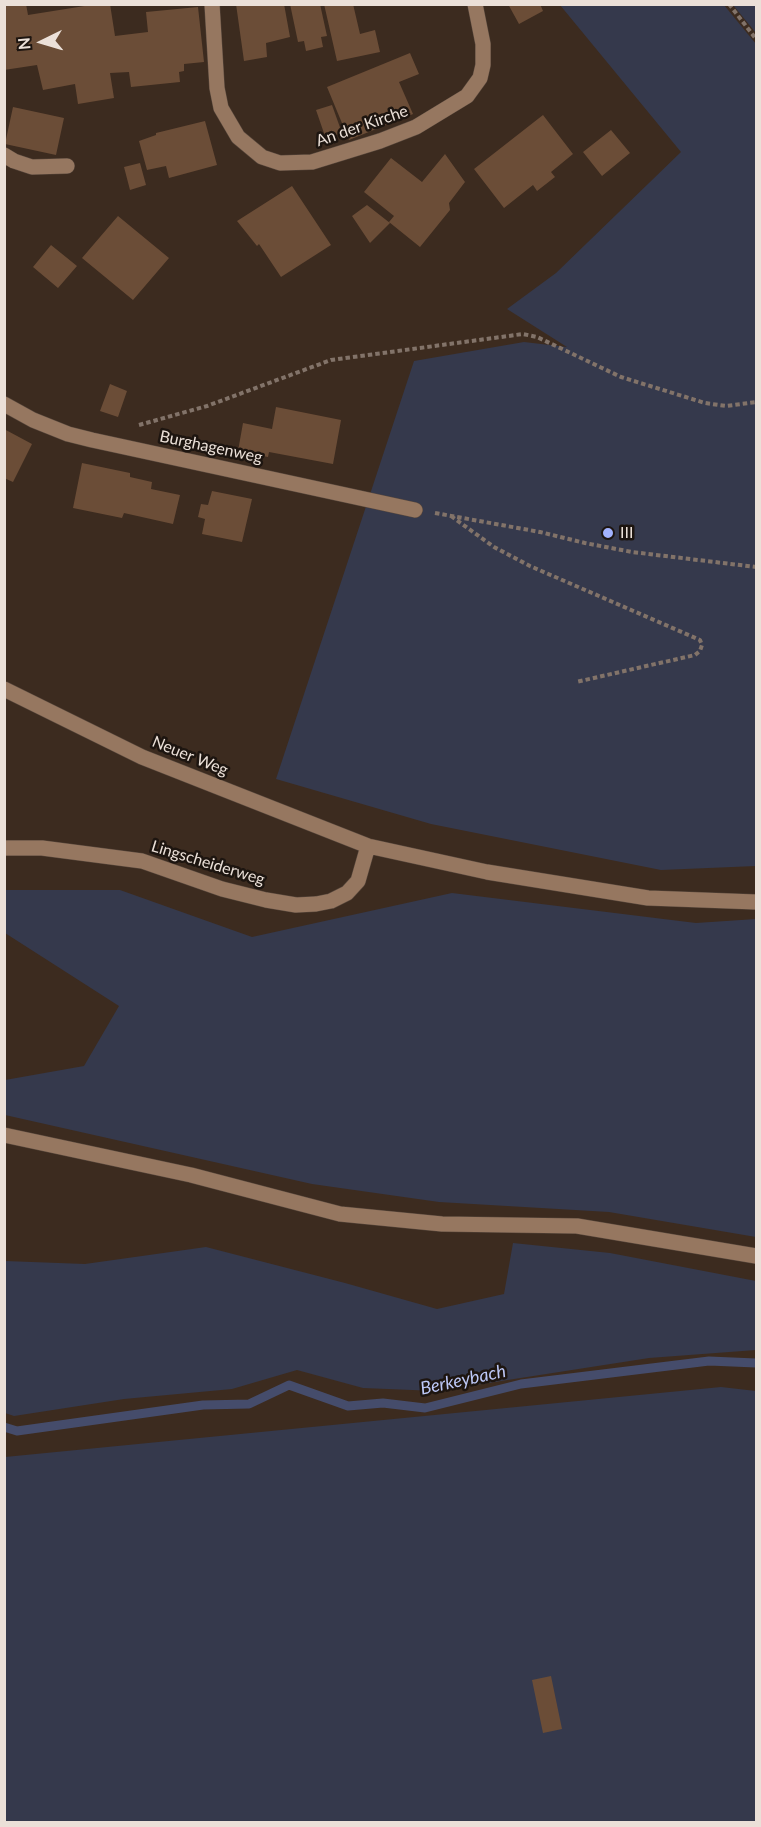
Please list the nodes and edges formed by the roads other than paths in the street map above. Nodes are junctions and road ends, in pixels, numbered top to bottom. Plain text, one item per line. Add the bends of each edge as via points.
1 (212, 4) edge
2 (475, 4) edge
3 (4, 155) edge
4 (67, 166) dead end
5 (4, 404) edge
6 (415, 510) road end
7 (4, 688) edge
8 (368, 846) junction
9 (4, 848) edge
10 (756, 902) edge
11 (4, 1135) edge
12 (756, 1256) edge

1 - 2 street, An der Kirche via 221,108 238,137 262,158 280,163 312,162 380,141 416,127 467,96 480,78 483,65
3 - 4 street via 32,167
5 - 6 street, Burghagenweg via 68,434
7 - 8 street, Neuer Weg via 142,757
8 - 9 street, Lingscheiderweg via 358,880 347,893 331,901 296,905 222,889 142,861 42,848
8 - 10 street, Neuer Weg via 487,872 648,898
11 - 12 street via 191,1175 340,1214 442,1224 577,1226

